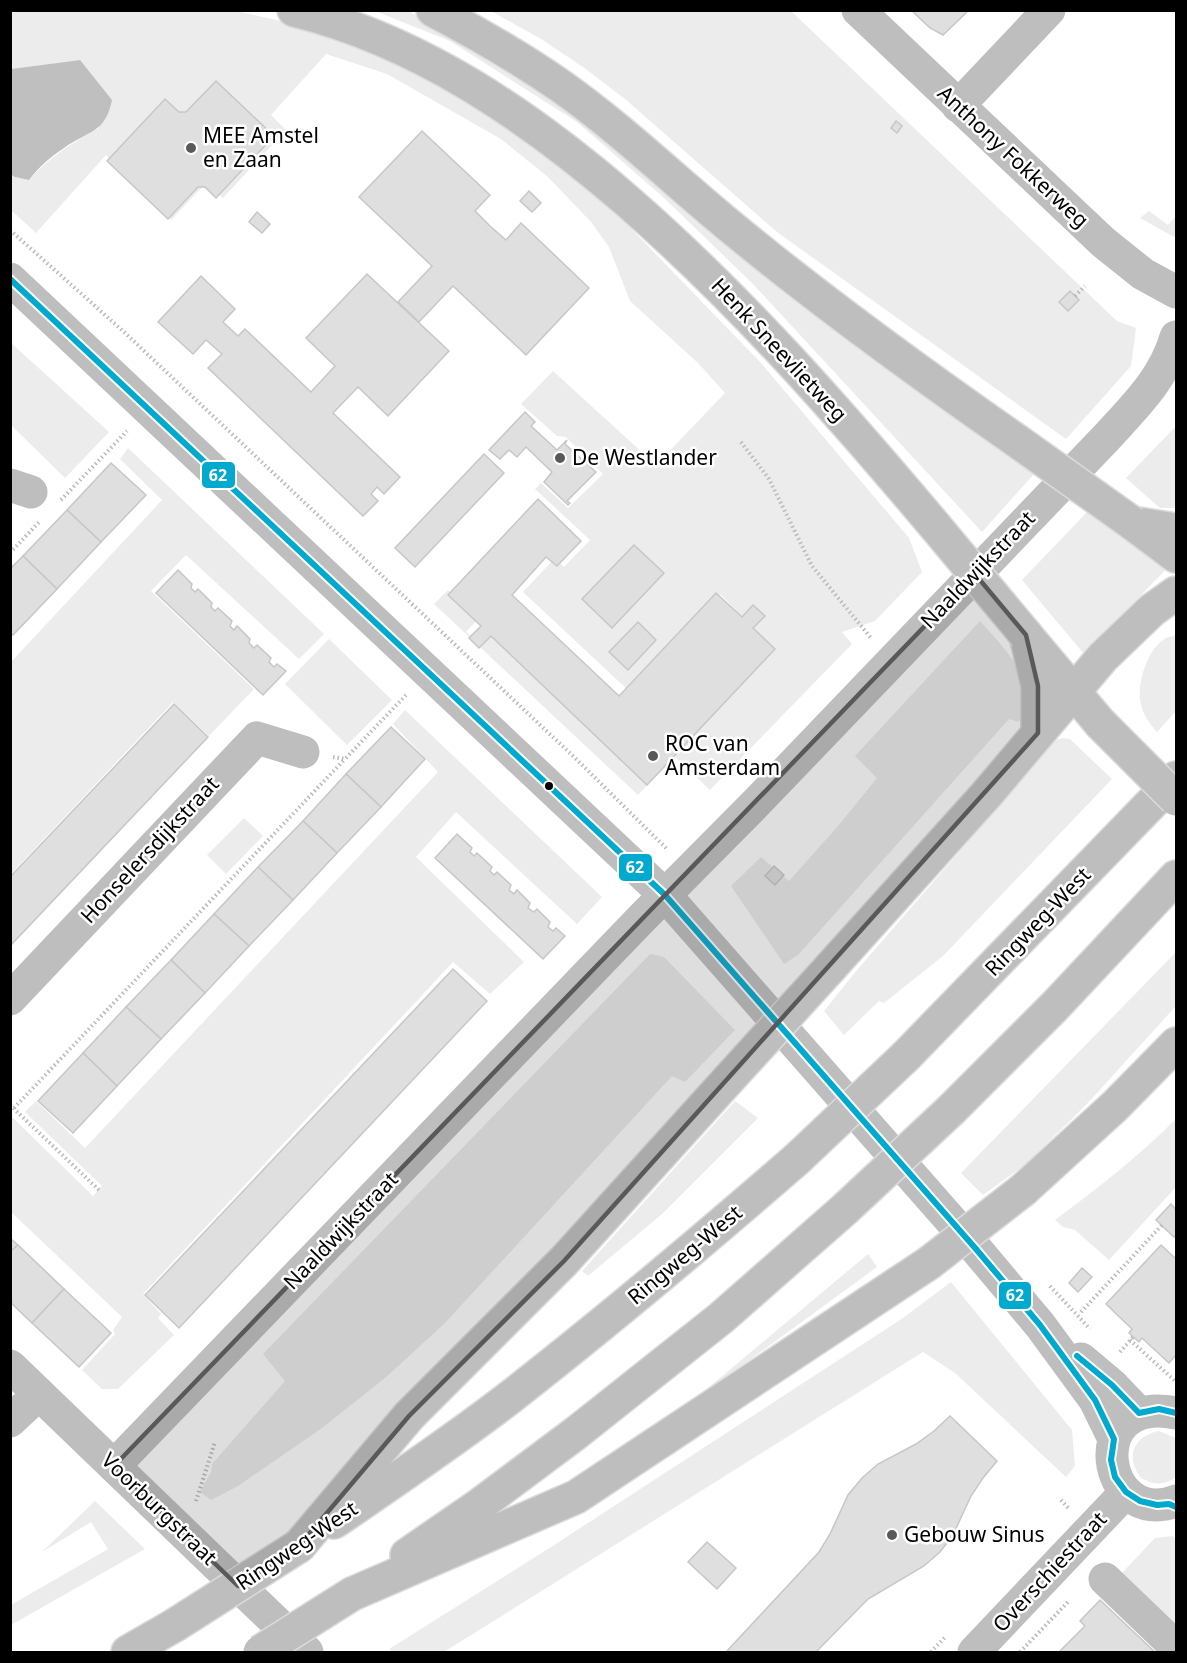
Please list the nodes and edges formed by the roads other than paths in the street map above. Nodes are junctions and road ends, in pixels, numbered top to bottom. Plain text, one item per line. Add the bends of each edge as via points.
1 (294, 10) edge
2 (434, 10) edge
3 (858, 10) edge
4 (1049, 10) edge
5 (958, 106) junction
6 (10, 279) edge
7 (1176, 292) edge
8 (1176, 337) edge
9 (1132, 523) junction
10 (1176, 530) edge
11 (1176, 556) edge
12 (1176, 593) edge
13 (1026, 635) junction
14 (1072, 692) junction
15 (1038, 733) junction
16 (303, 752) road end
17 (1176, 778) edge
18 (1176, 799) edge
19 (1176, 877) edge
20 (665, 895) junction
21 (10, 999) edge
22 (1176, 1044) edge
23 (1040, 1325) junction
24 (10, 1366) edge
25 (39, 1394) junction
26 (1176, 1397) edge
27 (1139, 1413) junction
28 (10, 1421) edge
29 (1114, 1439) junction
30 (114, 1466) junction
31 (1126, 1492) junction
32 (1174, 1504) edge
33 (299, 1546) junction
34 (1105, 1579) dead end
35 (352, 1594) junction
36 (1176, 1647) edge
37 (128, 1653) edge
38 (260, 1653) edge
39 (307, 1653) edge
40 (974, 1653) edge

1 - 13 main road, Henk Sneevlietweg, bridge via 396,46 463,81 518,114 579,159 715,281 766,333 832,404
2 - 9 main road, bridge via 490,39 563,88 893,354
3 - 5 main road, Anthony Fokkerweg
4 - 5 main road
5 - 7 main road, Anthony Fokkerweg via 1103,242 1143,274
6 - 20 main road
8 - 20 main road, Naaldwijkstraat via 1168,362 1154,385 1106,438
9 - 10 main road
9 - 11 main road
12 - 14 main road via 1115,645
13 - 14 main road, Henk Sneevlietweg
13 - 15 main road via 1038,686
14 - 15 main road
14 - 18 main road, Henk Sneevlietweg, bridge
15 - 33 main road, bridge via 564,1262 409,1416
16 - 21 main road, Honselersdijkstraat via 257,738
17 - 33 main road, Ringweg-West, bridge via 906,1056 797,1159 673,1267 511,1396
19 - 35 main road, bridge via 952,1109 721,1318 576,1433
20 - 23 main road
20 - 30 main road, Naaldwijkstraat
22 - 35 main road, bridge via 1023,1190 904,1280 576,1497
23 - 27 main road
23 - 29 main road via 1095,1400
24 - 25 main road, Voorburgstraat
25 - 28 main road
25 - 30 main road, Voorburgstraat
26 - 27 main road via 1159,1409
27 - 29 main road via 1124,1424
29 - 31 main road via 1111,1460 1115,1477
30 - 39 main road, Voorburgstraat
31 - 32 main road via 1140,1501
31 - 40 main road, Overschiestraat
33 - 37 main road, Ringweg-West, bridge
34 - 36 main road
35 - 38 main road, bridge

